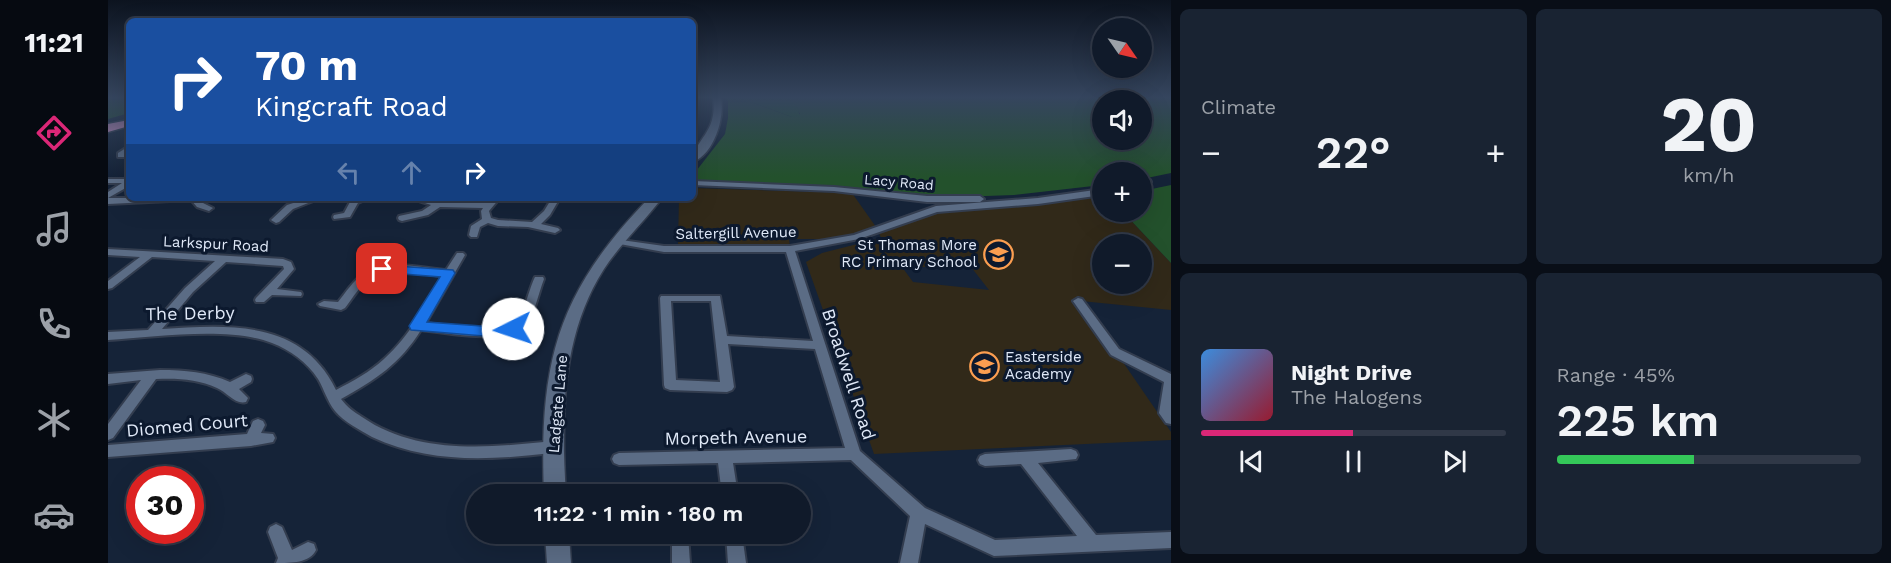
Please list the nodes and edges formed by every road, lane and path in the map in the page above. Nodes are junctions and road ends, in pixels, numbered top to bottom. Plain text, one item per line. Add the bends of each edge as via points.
1 (716, 124) edge
2 (696, 155) edge
3 (108, 181) edge
4 (126, 182) edge
5 (696, 183) edge
6 (126, 184) edge
7 (1092, 188) edge
8 (1092, 193) edge
9 (108, 195) edge
10 (126, 200) edge
11 (108, 201) edge
12 (195, 201) edge
13 (303, 201) edge
14 (350, 201) edge
15 (428, 201) edge
16 (554, 201) edge
17 (653, 201) edge
18 (492, 202) edge
19 (438, 204) junction
20 (209, 208) dead end
21 (277, 215) dead end
22 (346, 217) dead end
23 (402, 218) dead end
24 (487, 220) junction
25 (534, 225) junction
26 (555, 230) dead end
27 (474, 235) dead end
28 (617, 242) junction
29 (790, 249) junction
30 (108, 252) edge
31 (149, 255) junction
32 (460, 255) dead end
33 (223, 259) junction
34 (448, 273) junction
35 (539, 279) dead end
36 (108, 286) edge
37 (269, 291) junction
38 (297, 294) dead end
39 (260, 300) dead end
40 (1078, 301) dead end
41 (324, 304) dead end
42 (417, 326) junction
43 (152, 333) junction
44 (108, 336) edge
45 (721, 340) junction
46 (818, 345) junction
47 (152, 376) junction
48 (108, 379) edge
49 (246, 379) dead end
50 (1170, 379) edge
51 (334, 397) junction
52 (1171, 419) edge
53 (258, 425) dead end
54 (108, 434) edge
55 (268, 438) dead end
56 (251, 440) junction
57 (552, 447) junction
58 (108, 451) edge
59 (854, 454) junction
60 (1071, 455) dead end
61 (725, 457) junction
62 (1024, 457) junction
63 (619, 459) dead end
64 (985, 460) dead end
65 (554, 484) edge
66 (729, 484) edge
67 (919, 513) junction
68 (276, 532) dead end
69 (1171, 540) edge
70 (1092, 543) junction
71 (558, 544) edge
72 (680, 544) edge
73 (735, 544) edge
74 (308, 550) dead end
75 (286, 562) edge
76 (559, 563) edge
77 (681, 563) edge
78 (737, 563) edge
79 (909, 563) edge

1 - 2 main road
3 - 4 street
5 - 7 street, Lacy Road via 843,190 927,199 1019,196
6 - 9 street
8 - 29 street, Saltergill Avenue via 936,209 856,237
10 - 11 street
12 - 20 street
13 - 21 street
14 - 22 street
15 - 19 street
16 - 25 street
17 - 28 main road, Ladgate Lane
18 - 19 street
18 - 24 street via 484,215
19 - 23 street via 420,215
24 - 25 street
24 - 27 street via 476,226
25 - 26 street
28 - 29 street, Saltergill Avenue via 664,249
28 - 57 main road, Ladgate Lane via 590,280 570,322 559,366
29 - 46 street, Broadwell Road
30 - 31 street, Larkspur Road
31 - 33 street, Larkspur Road
31 - 36 street
32 - 34 street
33 - 37 street, Larkspur Road via 287,264 287,273
33 - 43 street via 189,290
34 - 41 street via 375,271 337,310
34 - 42 street
35 - 42 street via 521,322 513,329 496,332
37 - 38 street
37 - 39 street, Larkspur Road
40 - 50 street via 1114,352
42 - 51 street via 382,367
43 - 44 street, The Derby
43 - 51 street, The Derby via 230,330 268,336 312,362
45 - 45 street via 716,298 664,298 670,385 727,387
45 - 46 street
46 - 59 street, Broadwell Road
47 - 48 street, Diomed Court
47 - 49 street, Diomed Court via 199,376 236,393
47 - 54 street, Diomed Court
50 - 52 street via 1166,413
51 - 57 street, The Derby via 340,408 366,429 399,443 453,452
53 - 56 street
55 - 56 street, Diomed Court
56 - 58 street, Diomed Court
57 - 65 main road, Ladgate Lane
59 - 61 street, Morpeth Avenue
59 - 67 street, Broadwell Road
60 - 62 street
61 - 63 street, Morpeth Avenue
61 - 66 street
62 - 64 street
62 - 70 street
67 - 70 street, Broadwell Road via 994,548
67 - 79 street
68 - 75 street
69 - 70 street, Broadwell Road
71 - 76 main road
72 - 77 street
73 - 78 street
74 - 75 street

